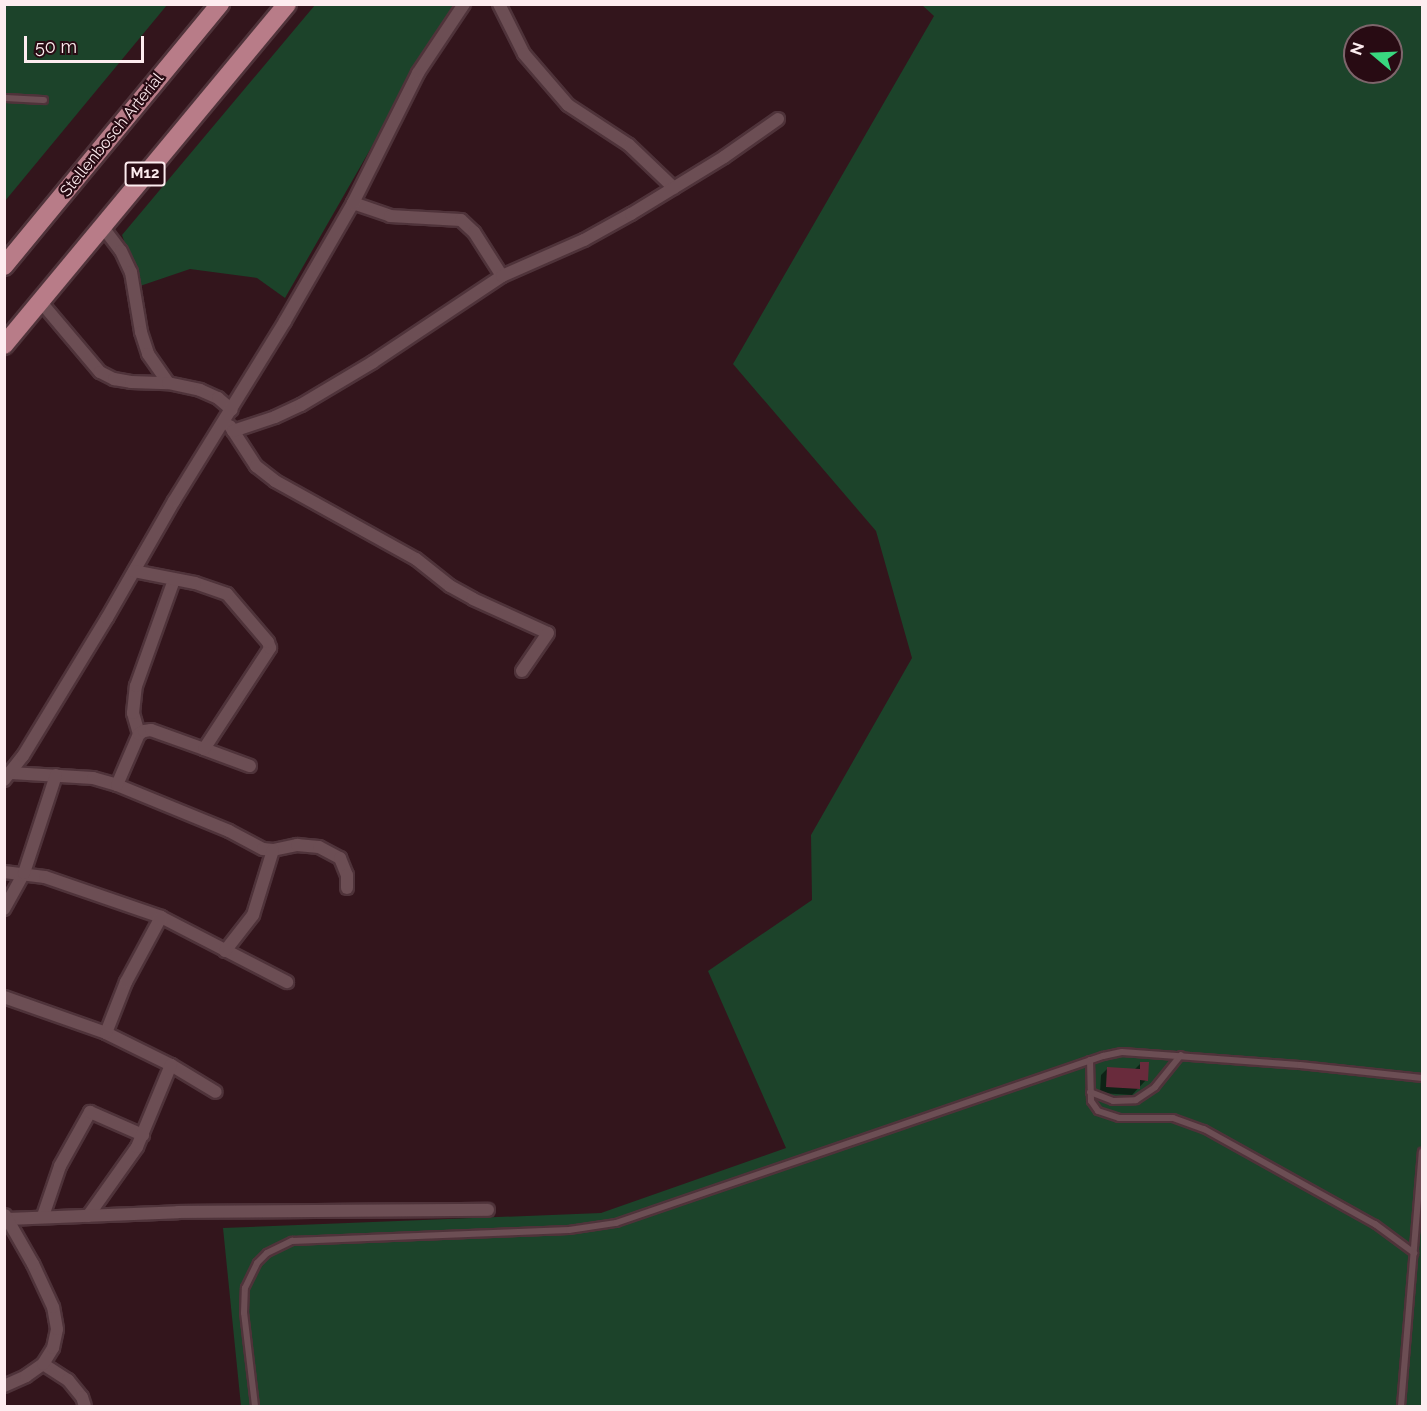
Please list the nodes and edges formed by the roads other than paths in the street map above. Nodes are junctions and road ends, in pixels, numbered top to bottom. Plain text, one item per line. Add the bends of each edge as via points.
1 (220, 4) edge
2 (287, 4) edge
3 (464, 4) edge
4 (499, 4) edge
5 (4, 98) edge
6 (44, 100) dead end
7 (778, 119) dead end
8 (674, 188) junction
9 (353, 203) junction
10 (102, 226) junction
11 (4, 266) edge
12 (502, 276) junction
13 (40, 301) junction
14 (4, 345) edge
15 (168, 383) junction
16 (229, 415) junction
17 (233, 431) junction
18 (134, 571) junction
19 (174, 580) junction
20 (522, 671) dead end
21 (139, 734) junction
22 (204, 749) junction
23 (250, 766) dead end
24 (56, 775) junction
25 (8, 776) edge
26 (117, 785) junction
27 (273, 850) junction
28 (4, 872) edge
29 (24, 873) junction
30 (346, 888) dead end
31 (4, 909) edge
32 (161, 917) junction
33 (225, 951) junction
34 (287, 982) dead end
35 (4, 997) edge
36 (106, 1034) junction
37 (1181, 1055) junction
38 (1090, 1060) junction
39 (171, 1065) junction
40 (1422, 1078) edge
41 (216, 1092) dead end
42 (1090, 1092) junction
43 (143, 1135) junction
44 (1422, 1152) edge
45 (488, 1210) dead end
46 (6, 1216) edge
47 (43, 1216) junction
48 (88, 1216) junction
49 (1414, 1253) junction
50 (43, 1364) junction
51 (4, 1386) edge
52 (85, 1407) edge
53 (255, 1407) edge
54 (1401, 1407) edge

1 - 11 main road, Stellenbosch Arterial
2 - 10 main road, M12
3 - 9 street via 418,73
4 - 8 street via 524,54 568,105 628,145
5 - 6 lane
7 - 8 street
8 - 12 street via 584,240
9 - 12 street via 390,216 461,220 474,232
9 - 16 street
10 - 13 main road, M12
10 - 15 street via 121,251 130,272 144,343 154,366
12 - 17 street via 301,405
13 - 14 main road, M12
13 - 15 street via 100,372 131,382
15 - 16 street via 218,398
16 - 17 street
16 - 18 street
17 - 20 street via 256,466 275,481 416,559 473,599 548,633
18 - 19 street
18 - 25 street
19 - 21 street via 136,686 133,713
19 - 22 street via 227,594 269,646
21 - 22 street via 151,730
21 - 26 street
22 - 23 street
24 - 25 street
24 - 26 street via 93,778
24 - 29 street
26 - 27 street via 229,831 255,846
27 - 30 street via 297,845 328,851 340,858 344,866
27 - 33 street via 253,915
28 - 29 street
29 - 31 street
29 - 32 street
32 - 33 street
32 - 36 street via 126,981
33 - 34 street
35 - 36 street
36 - 39 street
37 - 38 lane via 1122,1052
37 - 40 lane
37 - 42 lane via 1155,1087 1136,1100 1113,1101
38 - 42 lane
38 - 53 lane via 616,1223 569,1230 318,1239 281,1245 257,1263 245,1288 244,1313
39 - 41 street
39 - 43 street
42 - 49 lane via 1094,1107 1107,1116 1162,1116 1204,1129 1375,1224
43 - 47 street via 90,1112 60,1166
43 - 48 street
44 - 49 lane
45 - 48 street
46 - 47 street
46 - 50 street via 53,1307 57,1329 53,1348
47 - 48 street
49 - 54 lane
50 - 51 street
50 - 52 street via 68,1380

